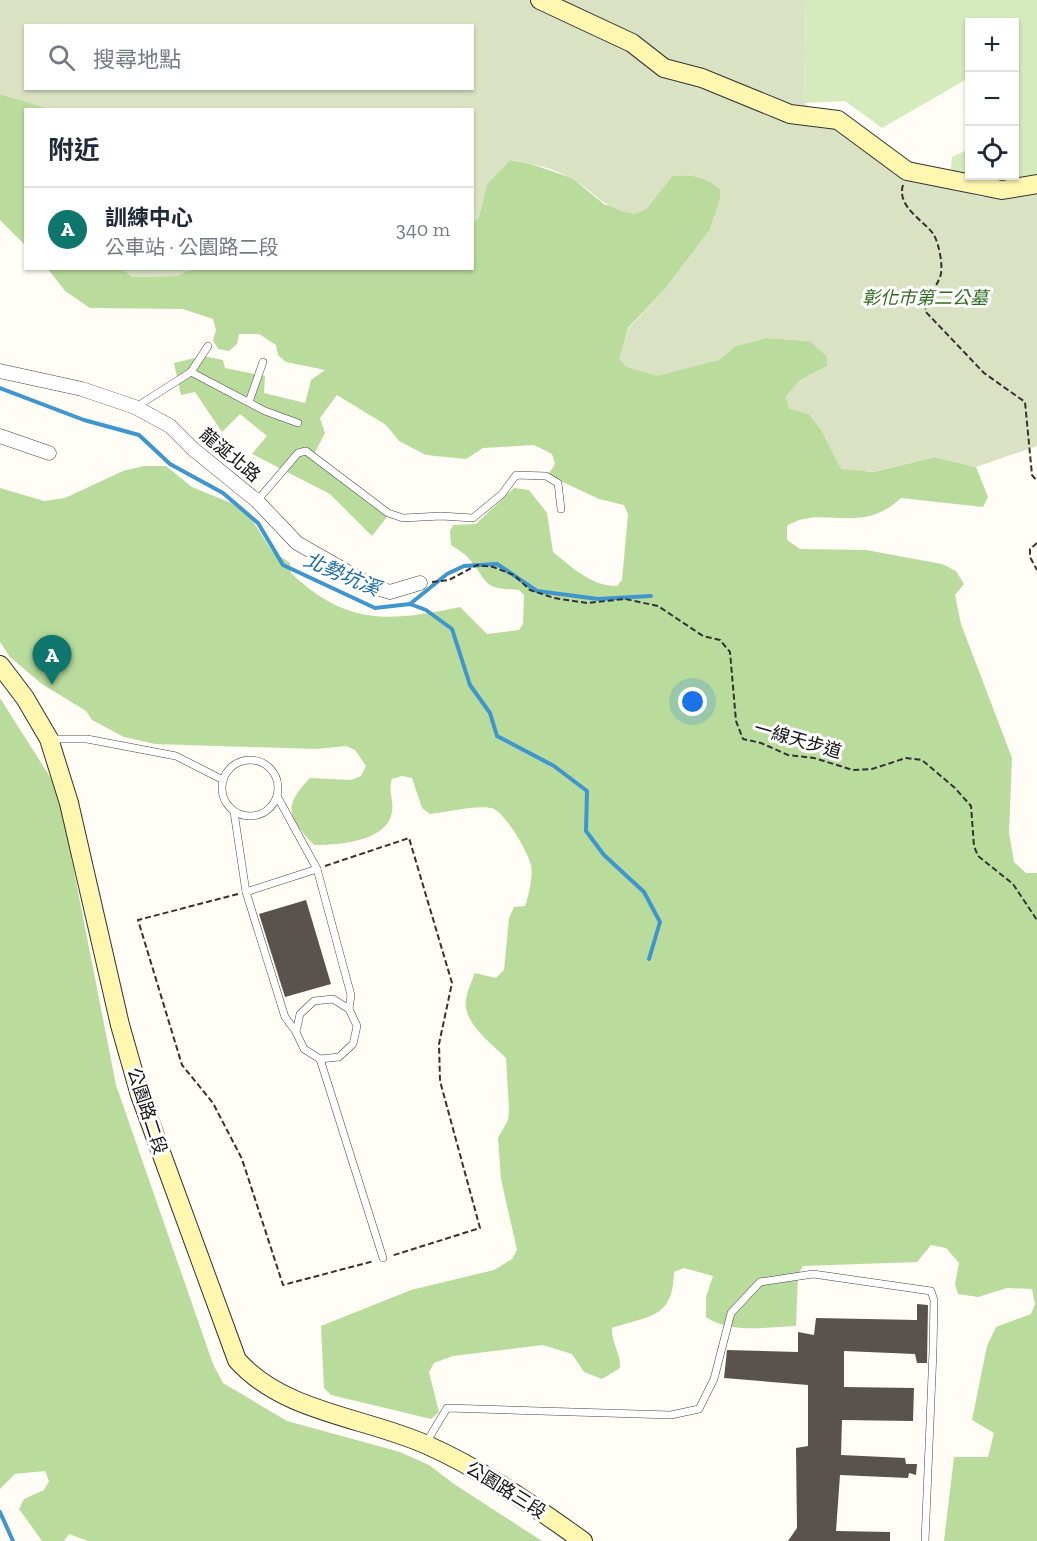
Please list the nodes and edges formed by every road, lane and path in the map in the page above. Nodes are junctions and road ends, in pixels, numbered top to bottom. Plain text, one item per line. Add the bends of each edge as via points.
1 (540, 0) edge
2 (907, 171) junction
3 (1037, 184) edge
4 (208, 346) dead end
5 (263, 363) dead end
6 (0, 371) edge
7 (190, 372) junction
8 (249, 402) junction
9 (135, 408) junction
10 (298, 423) dead end
11 (0, 436) edge
12 (49, 453) dead end
13 (1037, 481) edge
14 (257, 501) junction
15 (561, 509) dead end
16 (1037, 543) edge
17 (1037, 570) edge
18 (420, 583) joint
19 (0, 665) edge
20 (49, 739) junction
21 (223, 780) junction
22 (277, 796) junction
23 (234, 812) junction
24 (317, 869) junction
25 (246, 892) junction
26 (1037, 920) edge
27 (349, 1009) junction
28 (296, 1032) junction
29 (320, 1059) junction
30 (384, 1258) junction
31 (426, 1444) junction
32 (583, 1541) edge
33 (925, 1541) edge

1 - 2 main road via 632,44 664,68 702,78 790,114 838,120
2 - 3 main road via 1002,190
2 - 13 path via 901,190 908,207 934,234 938,245 941,275 927,299 925,311 984,373 1025,402 1032,475
4 - 7 lane
5 - 8 lane
6 - 9 street, 龍涎北路 via 82,389
7 - 8 lane
7 - 9 lane
8 - 10 lane
9 - 14 street, 龍涎北路 via 170,426
11 - 12 street
14 - 15 lane via 298,453 306,451 388,513 403,518 473,518 502,494 516,475 546,476 558,483
14 - 18 street, 龍涎北路 via 297,543 374,587 390,592
16 - 17 path via 1030,549
18 - 26 path, 一線天步道 via 448,580 477,565 514,575 530,590 554,598 587,603 625,599 658,606 703,636 720,640 730,652 736,721 743,739 788,755 853,770 872,769 906,758 922,760 971,806 978,856 1013,884
19 - 20 main road, 公園路二段
20 - 21 lane via 87,739 176,756
20 - 31 main road, 公園路二段 via 69,802 140,1095 237,1360 274,1392
21 - 22 lane via 232,766 249,760 258,762 266,765 277,779
21 - 23 lane via 223,798
22 - 23 lane via 267,811 251,817
22 - 24 lane
23 - 25 lane
24 - 25 lane
24 - 27 lane via 351,995
24 - 30 path via 409,838 452,983 439,1044 440,1081 480,1228
25 - 28 lane via 285,1017
25 - 30 path via 138,920 182,1065 213,1103 242,1159 283,1285
27 - 28 lane via 333,999 314,1001 300,1014
27 - 29 lane via 357,1026 353,1044 339,1057
28 - 29 lane via 304,1049
29 - 30 lane
31 - 32 main road, 公園路三段 via 483,1472
31 - 33 lane via 447,1407 671,1415 699,1408 714,1379 731,1313 760,1282 813,1275 931,1291 933,1351

